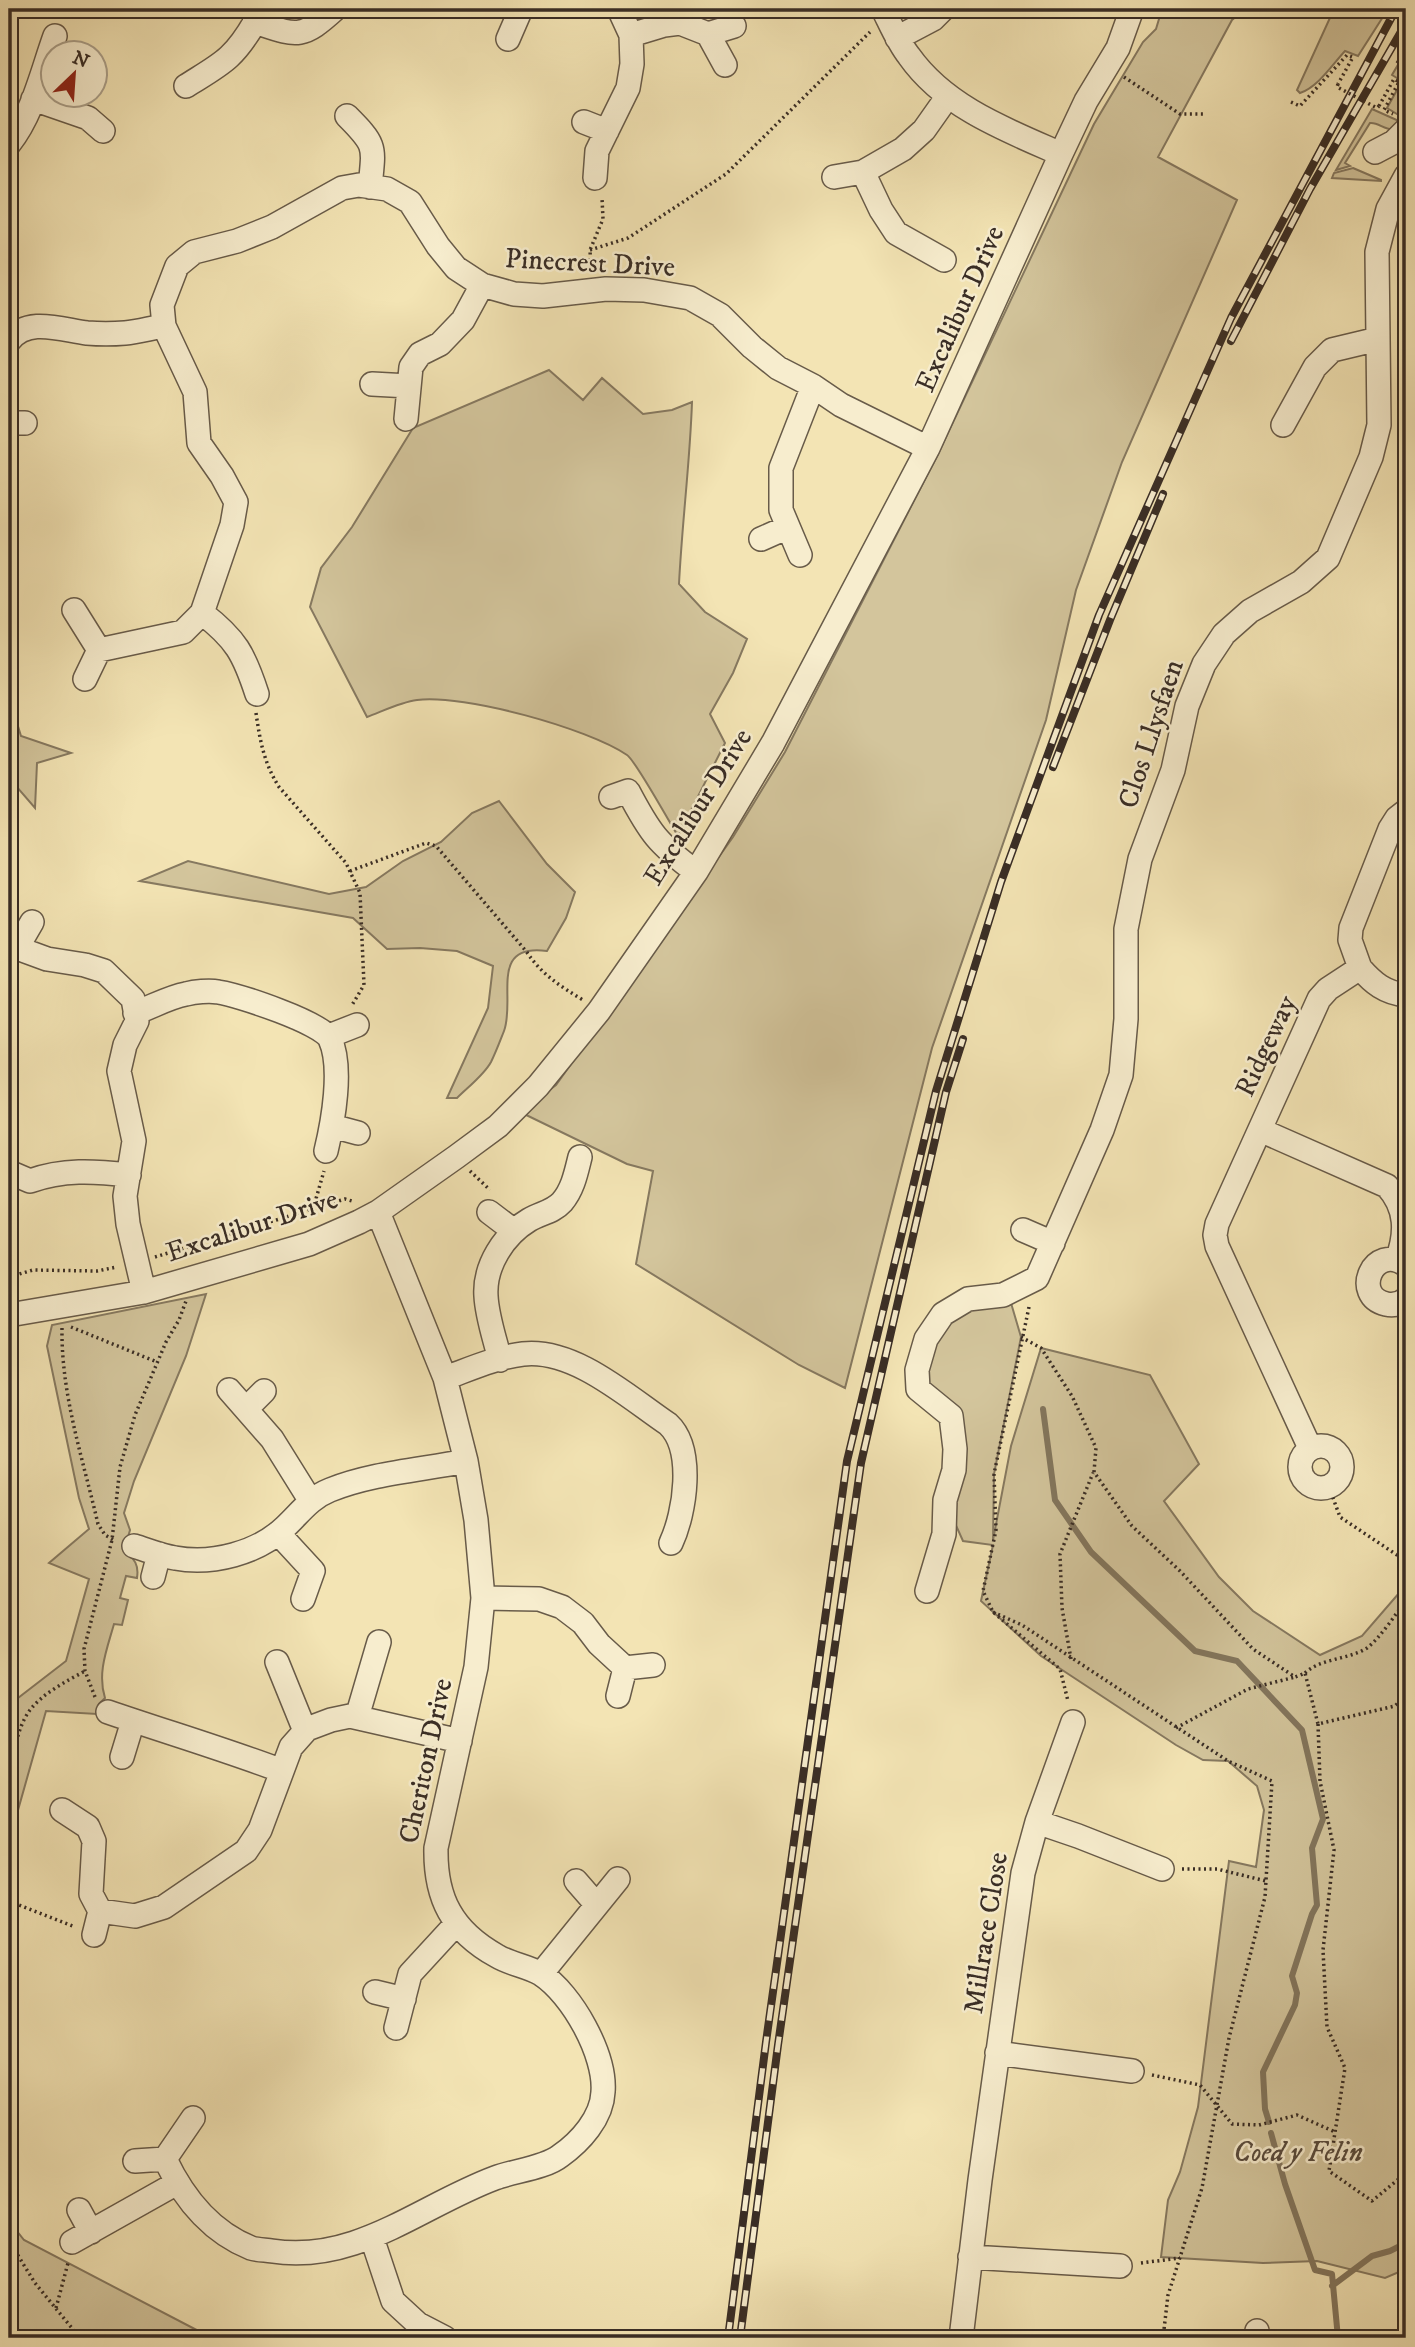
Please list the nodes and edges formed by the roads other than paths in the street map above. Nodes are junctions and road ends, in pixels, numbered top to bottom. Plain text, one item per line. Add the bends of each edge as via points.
1 (335, 9) edge
2 (520, 9) edge
3 (619, 9) edge
4 (943, 9) edge
5 (1132, 9) edge
6 (885, 12) edge
7 (254, 16) edge
8 (734, 26) dead end
9 (708, 34) junction
10 (631, 35) junction
11 (55, 36) dead end
12 (897, 37) junction
13 (508, 39) dead end
14 (724, 65) dead end
15 (186, 86) dead end
16 (948, 96) junction
17 (33, 99) junction
18 (347, 116) dead end
19 (584, 122) dead end
20 (1403, 124) edge
21 (103, 131) dead end
22 (607, 131) junction
23 (9, 144) edge
24 (1375, 152) dead end
25 (1061, 154) junction
26 (863, 172) junction
27 (1406, 176) edge
28 (834, 177) dead end
29 (595, 178) road end
30 (370, 187) junction
31 (944, 260) dead end
32 (482, 285) junction
33 (164, 326) junction
34 (1378, 339) junction
35 (9, 341) edge
36 (372, 384) dead end
37 (409, 386) junction
38 (813, 386) junction
39 (406, 419) dead end
40 (1283, 425) dead end
41 (928, 448) junction
42 (788, 527) junction
43 (761, 538) dead end
44 (800, 555) dead end
45 (74, 610) dead end
46 (202, 613) junction
47 (99, 650) junction
48 (85, 679) dead end
49 (257, 694) road end
50 (611, 797) dead end
51 (1406, 811) edge
52 (696, 872) junction
53 (32, 922) dead end
54 (13, 949) edge
55 (1360, 968) junction
56 (1406, 995) edge
57 (135, 1013) junction
58 (332, 1126) junction
59 (1260, 1130) junction
60 (358, 1133) dead end
61 (326, 1151) road end
62 (580, 1157) dead end
63 (9, 1173) edge
64 (129, 1175) junction
65 (378, 1212) junction
66 (489, 1212) road end
67 (523, 1225) junction
68 (1023, 1230) dead end
69 (1053, 1243) junction
70 (1402, 1262) edge
71 (144, 1292) junction
72 (1406, 1299) edge
73 (9, 1315) edge
74 (500, 1360) junction
75 (445, 1378) junction
76 (229, 1390) dead end
77 (264, 1391) dead end
78 (246, 1409) junction
79 (466, 1461) junction
80 (1329, 1488) road end
81 (310, 1500) junction
82 (278, 1533) junction
83 (123, 1543) road end
84 (670, 1543) dead end
85 (159, 1554) junction
86 (153, 1577) dead end
87 (927, 1591) dead end
88 (483, 1598) junction
89 (303, 1599) dead end
90 (379, 1642) dead end
91 (278, 1662) dead end
92 (653, 1665) dead end
93 (625, 1668) junction
94 (618, 1696) dead end
95 (108, 1712) road end
96 (357, 1717) junction
97 (133, 1721) junction
98 (1073, 1722) road end
99 (305, 1731) junction
100 (460, 1741) junction
101 (122, 1758) dead end
102 (282, 1771) junction
103 (62, 1810) dead end
104 (1037, 1822) junction
105 (1162, 1870) road end
106 (618, 1879) dead end
107 (576, 1881) dead end
108 (596, 1904) junction
109 (100, 1911) junction
110 (456, 1924) junction
111 (94, 1935) road end
112 (541, 1974) junction
113 (375, 1992) dead end
114 (404, 1998) junction
115 (396, 2028) dead end
116 (997, 2053) junction
117 (1132, 2071) road end
118 (193, 2118) dead end
119 (165, 2159) junction
120 (135, 2161) dead end
121 (177, 2183) junction
122 (79, 2210) dead end
123 (372, 2238) junction
124 (970, 2257) junction
125 (1120, 2266) road end
126 (446, 2338) edge
127 (961, 2338) edge

1 - 7 street via 302,33 284,32
2 - 13 street
3 - 10 street
4 - 12 street
5 - 25 street, Excalibur Drive via 1118,48 1086,100
6 - 12 street
7 - 15 street via 242,45 228,60
8 - 9 street
9 - 10 street via 680,23
9 - 14 street
10 - 22 street via 628,88
11 - 17 street
12 - 16 street via 917,67
16 - 25 street
16 - 26 street via 915,141
17 - 21 street via 88,118
17 - 23 street
18 - 30 street via 371,143
19 - 22 street
20 - 24 street via 1394,142
22 - 29 street via 597,151
25 - 41 street, Excalibur Drive
26 - 28 street
26 - 31 street via 895,233
27 - 34 street, Clos Llysfaen via 1388,209 1377,252
30 - 32 street, Pinecrest Drive via 387,189 410,202 456,268
30 - 33 street, Pinecrest Drive via 342,188 272,227 194,252 177,267 168,285 162,305
32 - 37 street via 463,320 440,344 420,354 411,367
32 - 38 street, Pinecrest Drive via 523,295 644,290 690,298 720,314 778,368
33 - 35 street via 125,333 32,327
33 - 46 street, Pinecrest Drive via 195,392 199,443 236,502
34 - 40 street via 1332,349 1315,367
34 - 69 street, Clos Llysfaen via 1379,425 1371,457 1328,558 1224,634 1204,664 1187,706 1173,770 1140,859 1126,929 1121,1075
36 - 37 street
37 - 39 street
38 - 41 street, Pinecrest Drive
38 - 42 street via 781,468 781,510
41 - 52 street, Excalibur Drive via 773,744
42 - 43 street
42 - 44 street
45 - 47 street
46 - 47 street via 183,632
46 - 49 street via 227,632 246,659
47 - 48 street
50 - 52 street via 628,791 651,834
51 - 55 street via 1390,829 1352,928 1350,940
52 - 65 street, Excalibur Drive via 599,1011 538,1086 498,1126
53 - 54 street
54 - 57 street via 104,971 133,999
55 - 56 street via 1373,983
55 - 59 street, Ridgeway via 1319,999
57 - 58 street via 186,993 217,991 344,1031 333,1050
57 - 64 street via 137,1021 119,1071 134,1141
58 - 60 street
58 - 61 street
59 - 70 street, Ridgeway via 1388,1186 1396,1196 1404,1227
59 - 80 street, Ridgeway via 1217,1224 1217,1246 1311,1448 1324,1446 1341,1460 1340,1478
62 - 67 street via 561,1204
63 - 64 street via 30,1181 51,1173
64 - 71 street via 126,1205
65 - 71 street, Excalibur Drive via 309,1244
65 - 75 street, Cheriton Drive
66 - 67 street
67 - 74 street via 500,1249 489,1269 486,1296
68 - 69 street
69 - 87 street, Clos Llysfaen via 1037,1278 1003,1295 968,1299 943,1314 926,1339 917,1370 918,1389 951,1416 955,1449 944,1534
70 - 72 street, Ridgeway via 1389,1259 1377,1264 1368,1286 1383,1304
71 - 73 street, Excalibur Drive
74 - 75 street
74 - 84 street via 543,1353 568,1360 675,1430 682,1446 685,1497
75 - 79 street, Cheriton Drive
76 - 78 street
77 - 78 street
78 - 81 street via 272,1439
79 - 81 street via 358,1482
79 - 88 street, Cheriton Drive
81 - 82 street
82 - 85 street via 232,1555 177,1559
82 - 89 street via 313,1571
83 - 85 street
85 - 86 street
88 - 93 street via 539,1599 562,1607
88 - 100 street, Cheriton Drive via 476,1667
90 - 96 street
91 - 99 street
92 - 93 street
93 - 94 street
95 - 97 street
96 - 99 street via 331,1720
96 - 100 street
97 - 101 street
97 - 102 street
98 - 104 street, Millrace Close
99 - 102 street via 291,1747
100 - 110 street, Cheriton Drive via 436,1848 443,1901
102 - 109 street via 260,1830 246,1851 164,1907 135,1916
103 - 109 street via 89,1827 94,1841 91,1894
104 - 105 street, Millrace Close
104 - 116 street, Millrace Close via 1023,1873
106 - 108 street
107 - 108 street
108 - 112 street
109 - 111 street
110 - 112 street, Cheriton Drive via 498,1957
110 - 114 street via 410,1974
112 - 123 street, Cheriton Drive via 561,1992 594,2044 603,2094 596,2116 581,2138 558,2158 495,2178
113 - 114 street
114 - 115 street
116 - 117 street, Millrace Close
116 - 124 street, Millrace Close
118 - 119 street
119 - 120 street
119 - 121 street, Cheriton Drive
121 - 122 street via 81,2237
121 - 123 street, Cheriton Drive via 210,2224 252,2248 297,2255
123 - 126 street via 393,2301 418,2324
124 - 125 street
124 - 127 street, Millrace Close

